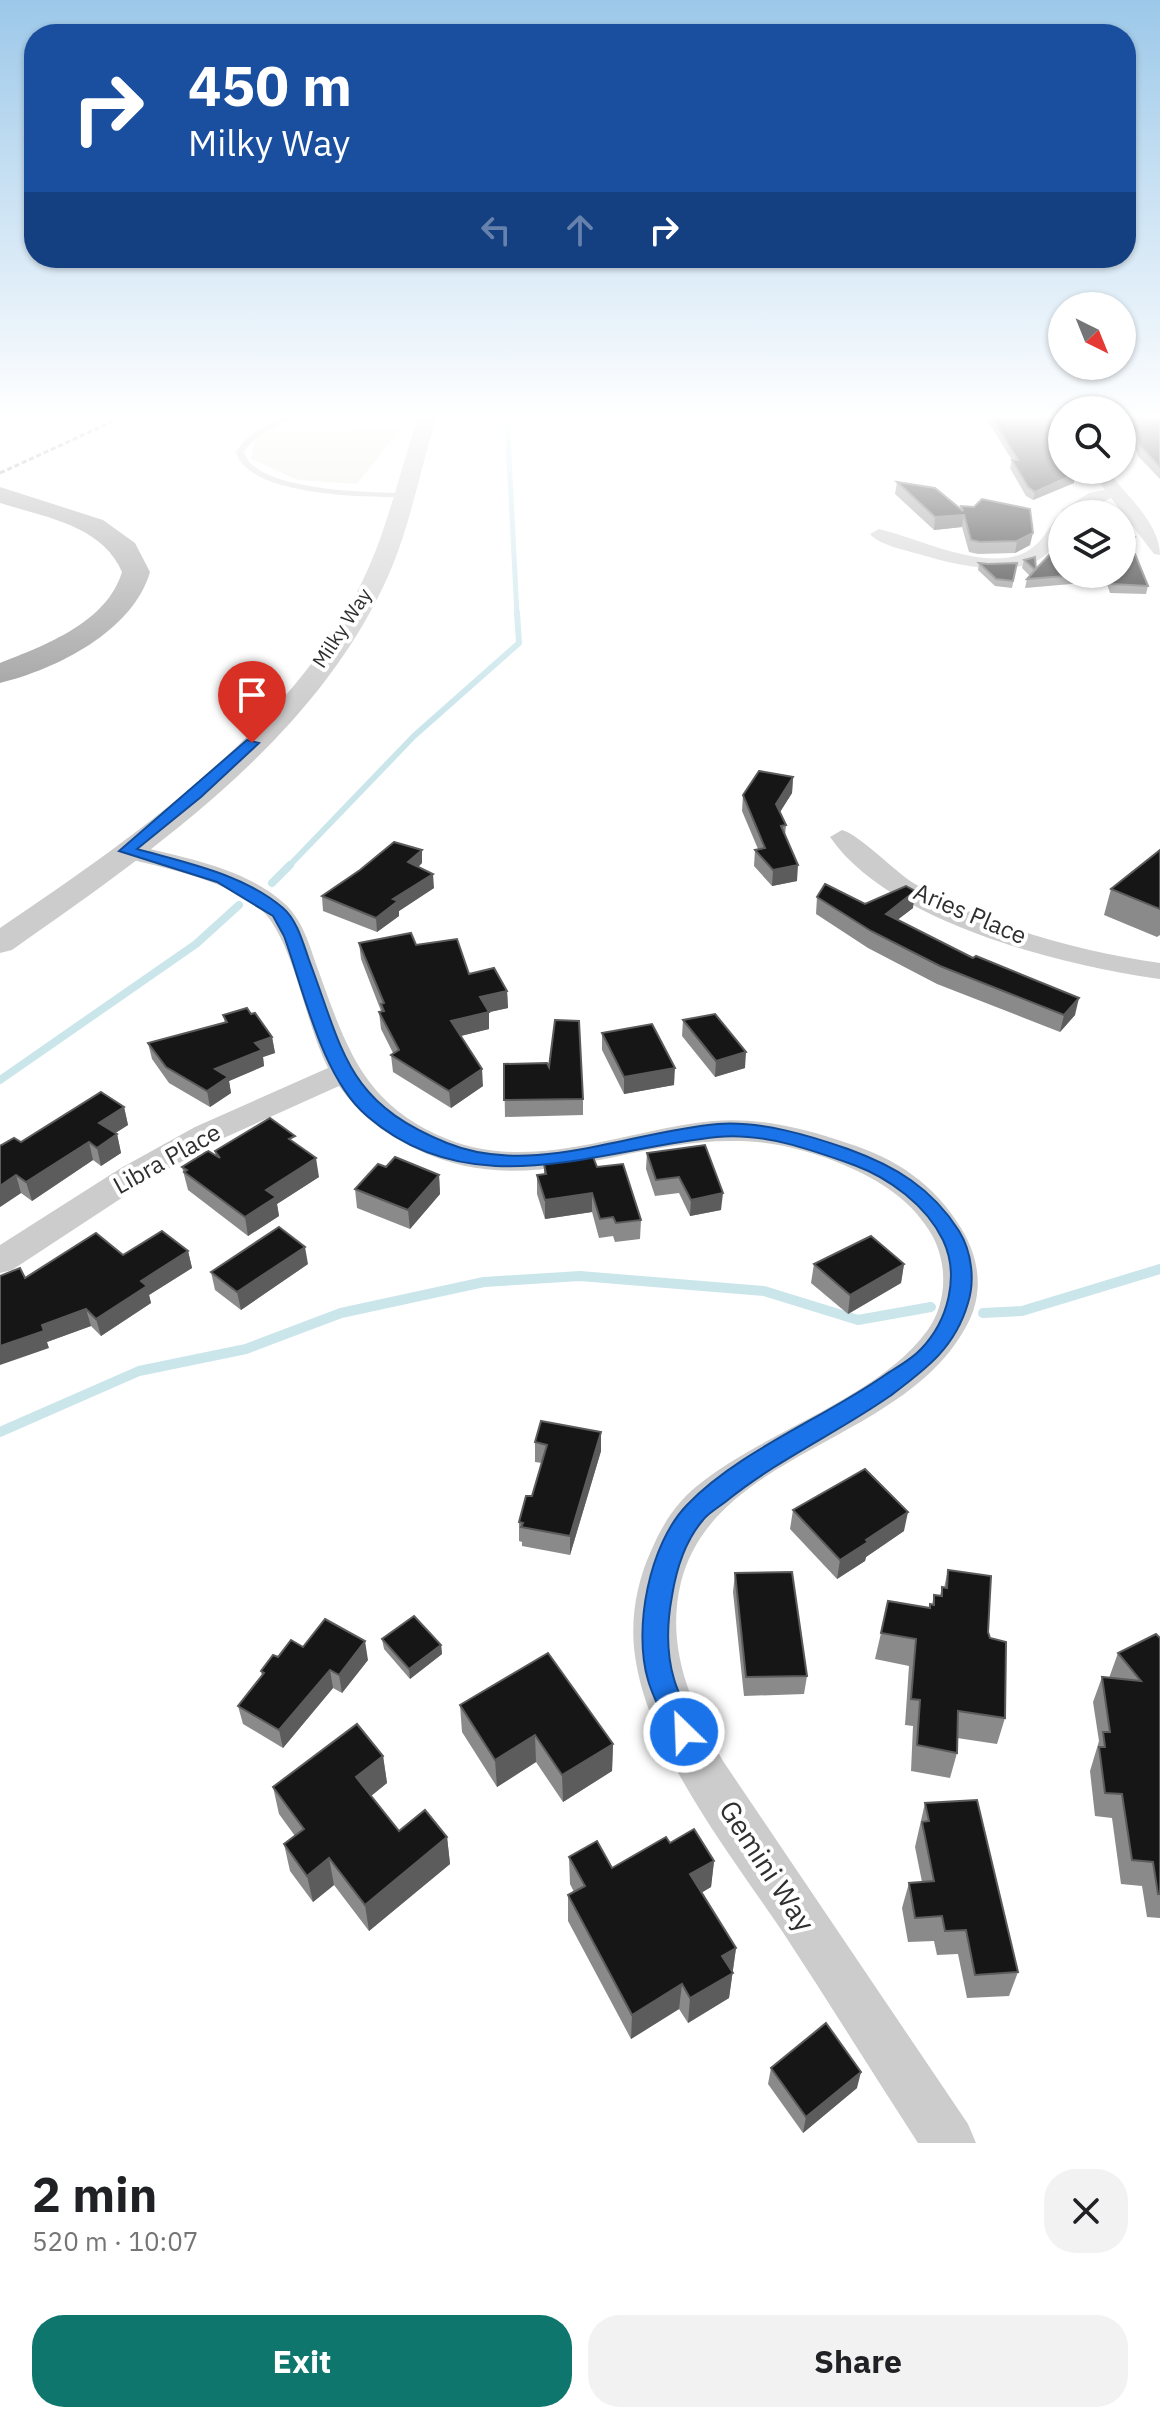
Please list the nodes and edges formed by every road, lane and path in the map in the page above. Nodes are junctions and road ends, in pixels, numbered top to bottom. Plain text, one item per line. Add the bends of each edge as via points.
1 (70, 518) edge
2 (393, 518) edge
3 (1136, 518) edge
4 (879, 534) dead end
5 (1048, 541) edge
6 (1160, 550) edge
7 (0, 674) edge
8 (842, 837) dead end
9 (126, 851) junction
10 (0, 943) edge
11 (1160, 971) edge
12 (343, 1073) junction
13 (0, 1261) edge
14 (949, 2143) edge

1 - 7 highway via 94,526 128,554 135,579 127,600 95,629
2 - 9 street, Milky Way via 369,592 333,648 252,743
3 - 6 street
4 - 5 street via 988,563 1032,557
8 - 11 street, Aries Place via 878,872 991,929
9 - 10 street, Milky Way
9 - 12 street, Gemini Way via 222,878 279,913
12 - 13 street, Libra Place via 194,1141
12 - 14 street, Gemini Way via 372,1111 404,1133 448,1152 490,1161 532,1162 720,1130 802,1139 876,1166 920,1196 952,1236 961,1264 961,1294 951,1326 928,1357 751,1468 694,1513 665,1566 654,1623 661,1679 696,1758

